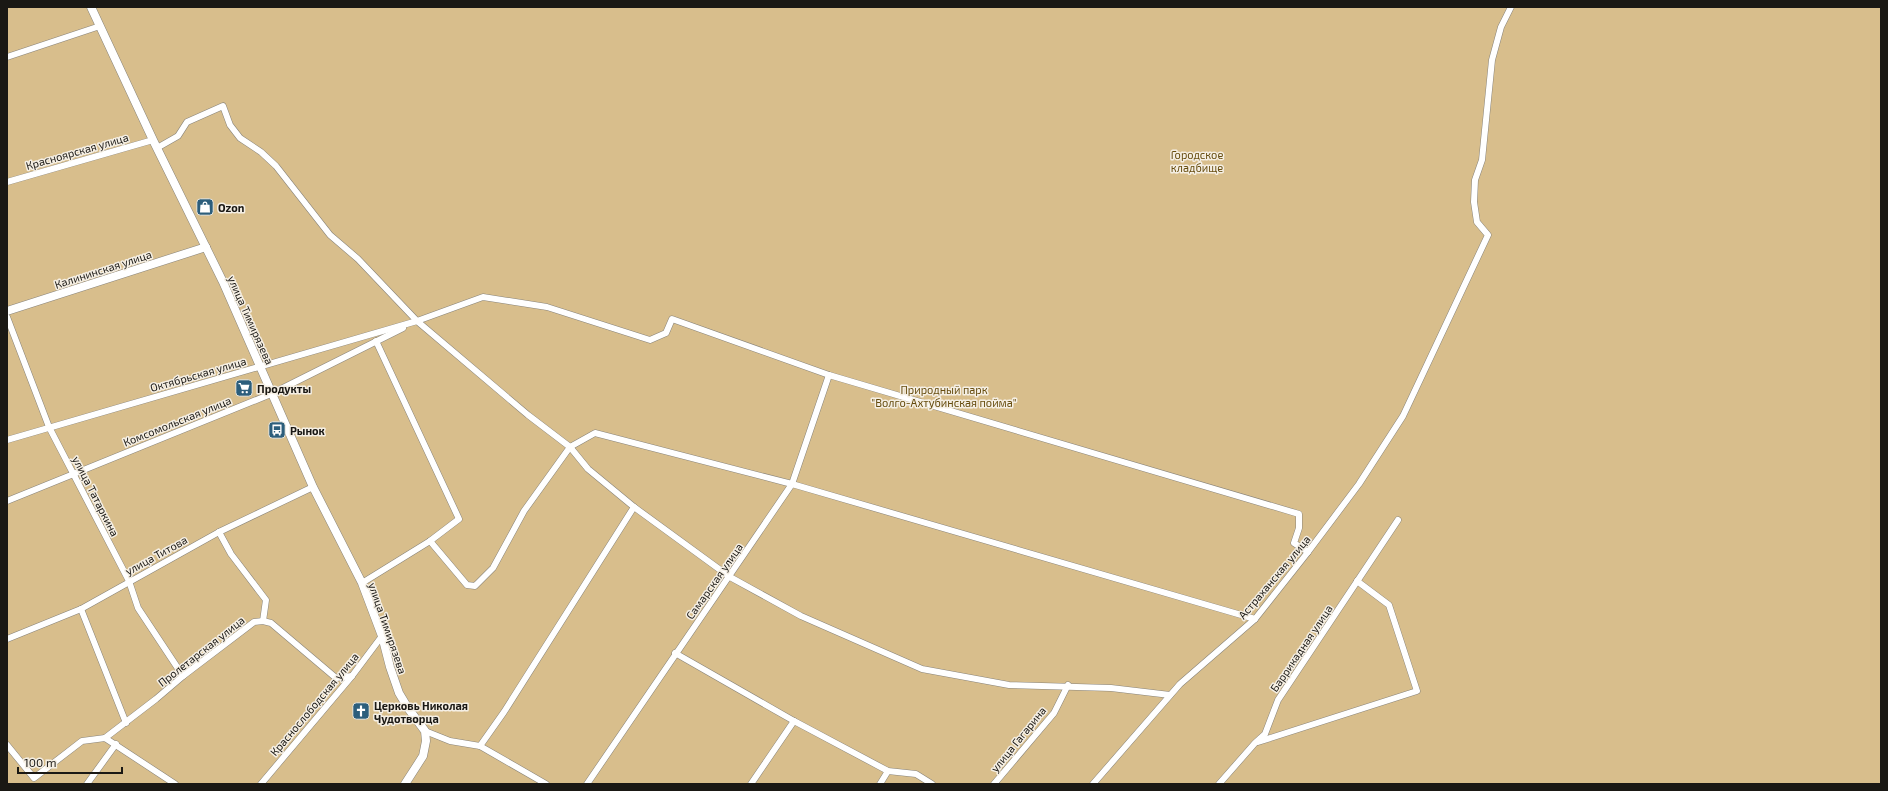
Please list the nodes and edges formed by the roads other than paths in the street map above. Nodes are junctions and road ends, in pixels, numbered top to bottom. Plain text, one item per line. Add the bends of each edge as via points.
1 (91, 7) edge
2 (1511, 7) edge
3 (100, 26) junction
4 (7, 56) edge
5 (153, 140) junction
6 (158, 148) junction
7 (7, 182) edge
8 (206, 248) junction
9 (7, 311) edge
10 (7, 317) edge
11 (417, 321) junction
12 (376, 341) junction
13 (260, 366) junction
14 (829, 374) junction
15 (271, 394) junction
16 (49, 427) junction
17 (7, 440) edge
18 (570, 447) junction
19 (72, 474) junction
20 (792, 484) junction
21 (313, 487) junction
22 (7, 501) edge
23 (634, 507) junction
24 (1398, 520) dead end
25 (219, 532) junction
26 (430, 541) junction
27 (1308, 552) junction
28 (730, 578) junction
29 (1358, 581) junction
30 (129, 582) junction
31 (362, 583) junction
32 (81, 609) junction
33 (1254, 619) junction
34 (263, 621) junction
35 (382, 636) junction
36 (7, 639) edge
37 (675, 653) junction
38 (183, 676) junction
39 (352, 676) junction
40 (1068, 685) junction
41 (1170, 694) junction
42 (794, 721) junction
43 (126, 723) junction
44 (424, 732) junction
45 (105, 738) junction
46 (1254, 743) junction
47 (116, 744) junction
48 (7, 745) edge
49 (480, 746) junction
50 (888, 771) junction
51 (87, 784) edge
52 (175, 784) edge
53 (261, 784) edge
54 (405, 784) edge
55 (546, 784) edge
56 (587, 784) edge
57 (751, 784) edge
58 (880, 784) edge
59 (932, 784) edge
60 (994, 784) edge
61 (1093, 784) edge
62 (1219, 784) edge

1 - 3 street, улица Тимирязева
2 - 27 street, Астраханская улица via 1501,27 1492,60 1482,160 1475,180 1476,222 1488,235 1403,416
3 - 4 street
3 - 5 street, улица Тимирязева
5 - 6 street, улица Тимирязева
5 - 7 street, Красноярская улица
6 - 8 street, улица Тимирязева
6 - 11 street via 178,136 187,122 223,106 230,125 240,138 276,166 330,235 358,259
8 - 9 street, Калининская улица
8 - 13 street, улица Тимирязева
10 - 16 street, улица Татаркина
11 - 12 street, Комсомольская улица
11 - 13 street, Октябрьская улица
11 - 14 street via 483,297 547,308 650,340 666,334 672,319
11 - 18 street
12 - 15 street, Комсомольская улица
12 - 26 street via 459,519
13 - 15 street, улица Тимирязева
13 - 16 street, Октябрьская улица
14 - 20 street, Самарская улица
14 - 27 street via 1299,514 1299,528 1294,543
15 - 19 street, Комсомольская улица
15 - 21 street, улица Тимирязева
16 - 17 street, Октябрьская улица
16 - 19 street, улица Татаркина
18 - 20 street via 595,433
18 - 23 street via 588,469
18 - 26 street via 524,511 493,568 475,586 467,585
19 - 22 street, Комсомольская улица
19 - 30 street, улица Татаркина
20 - 28 street, Самарская улица
20 - 33 street
21 - 25 street, улица Титова
21 - 31 street, улица Тимирязева
23 - 28 street
23 - 49 street
24 - 29 street, Баррикадная улица
25 - 30 street, улица Титова
25 - 34 street via 231,554 266,600
26 - 31 street
27 - 33 street, Астраханская улица
28 - 37 street, Самарская улица
28 - 40 street via 801,616 922,669 1009,685
29 - 46 street, Баррикадная улица via 1278,700 1265,734
29 - 46 street via 1389,605 1417,691
30 - 32 street, улица Титова
30 - 38 street, улица Татаркина via 138,608
31 - 35 street, улица Тимирязева
32 - 36 street, улица Титова
32 - 43 street
33 - 41 street, Астраханская улица
34 - 38 street, Пролетарская улица via 245,627
34 - 39 street, Пролетарская улица via 270,623 336,678
35 - 39 street, Краснослободская улица
35 - 44 street, улица Тимирязева via 399,693
37 - 42 street
37 - 56 street, Самарская улица
38 - 43 street, Пролетарская улица
39 - 53 street, Краснослободская улица
40 - 41 street
40 - 60 street, улица Гагарина via 1054,713
41 - 61 street, Астраханская улица
42 - 50 street
42 - 57 street
43 - 45 street, Пролетарская улица
44 - 49 street via 450,741
44 - 54 street via 426,741 423,756
45 - 47 street
45 - 48 street via 82,741 34,778
46 - 62 street, Баррикадная улица
47 - 51 street
47 - 52 street
49 - 55 street
50 - 58 street
50 - 59 street via 916,774

